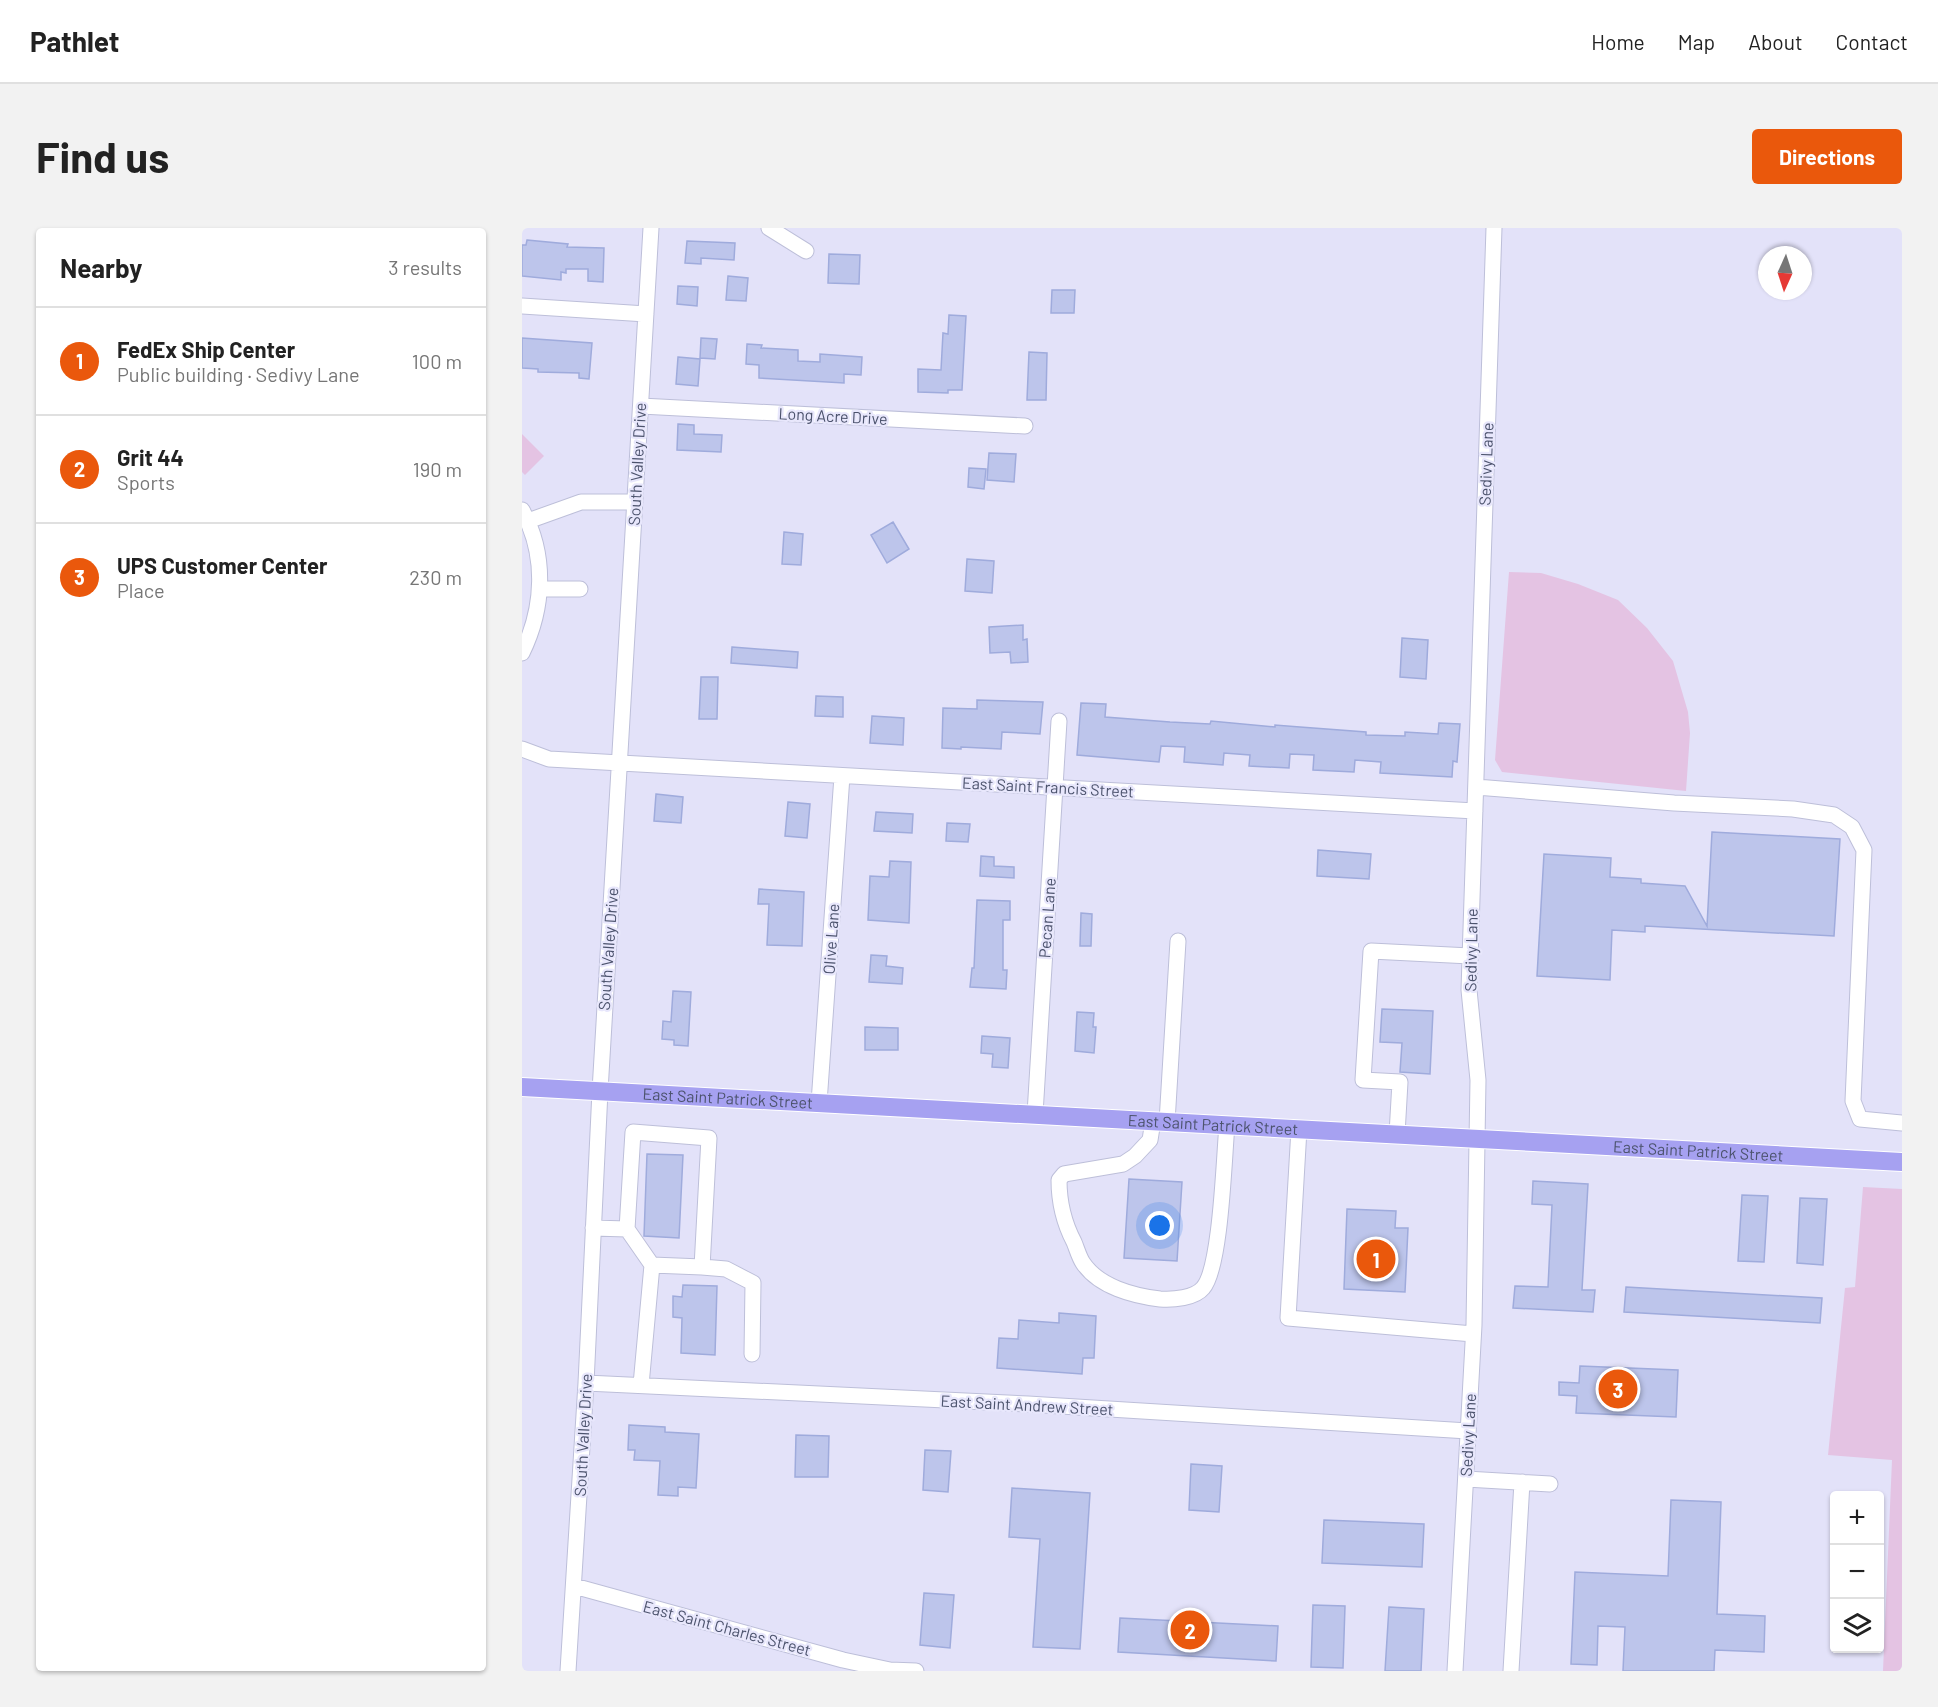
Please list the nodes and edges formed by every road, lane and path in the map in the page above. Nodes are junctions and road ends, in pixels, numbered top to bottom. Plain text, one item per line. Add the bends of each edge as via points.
1 (651, 228) edge
2 (769, 228) edge
3 (1494, 228) edge
4 (806, 251) dead end
5 (522, 306) edge
6 (646, 314) junction
7 (641, 406) junction
8 (1025, 426) dead end
9 (635, 502) junction
10 (525, 515) edge
11 (540, 589) junction
12 (580, 589) dead end
13 (522, 653) edge
14 (1059, 721) dead end
15 (522, 750) edge
16 (620, 764) junction
17 (842, 776) junction
18 (1055, 787) junction
19 (1476, 787) junction
20 (1475, 811) junction
21 (1178, 941) dead end
22 (1470, 956) junction
23 (522, 1087) edge
24 (600, 1090) junction
25 (819, 1103) junction
26 (1035, 1114) junction
27 (1160, 1121) junction
28 (1902, 1123) edge
29 (1227, 1125) junction
30 (1299, 1129) junction
31 (1397, 1134) junction
32 (1476, 1139) junction
33 (1902, 1162) edge
34 (593, 1228) junction
35 (627, 1229) junction
36 (652, 1265) junction
37 (702, 1267) junction
38 (1473, 1334) junction
39 (752, 1354) dead end
40 (586, 1383) junction
41 (641, 1385) junction
42 (1468, 1431) junction
43 (1466, 1479) junction
44 (1522, 1482) junction
45 (1550, 1484) dead end
46 (574, 1586) junction
47 (568, 1671) edge
48 (916, 1671) edge
49 (1455, 1671) edge
50 (1510, 1671) edge

1 - 6 street, South Valley Drive
2 - 4 street
3 - 19 street, Sedivy Lane
5 - 6 street
6 - 7 street, South Valley Drive
7 - 8 street, Long Acre Drive
7 - 9 street, South Valley Drive
9 - 10 street via 581,502
9 - 16 street, South Valley Drive
10 - 11 street via 540,564
11 - 12 street
11 - 13 street via 534,623
14 - 18 street, Pecan Lane
15 - 16 street, East Saint Francis Street via 549,759
16 - 17 street, East Saint Francis Street
16 - 24 street, South Valley Drive
17 - 18 street, East Saint Francis Street
17 - 25 street, Olive Lane
18 - 20 street, East Saint Francis Street
18 - 26 street, Pecan Lane
19 - 20 street, Sedivy Lane
19 - 28 street via 1793,809 1834,815 1852,827 1864,850 1852,1101 1860,1119
20 - 22 street, Sedivy Lane
21 - 27 street
22 - 31 street via 1371,951 1363,1080 1400,1082
22 - 32 street, Sedivy Lane via 1469,990 1478,1080
23 - 24 main road, East Saint Patrick Street
24 - 25 main road, East Saint Patrick Street
24 - 34 street, South Valley Drive
25 - 26 main road, East Saint Patrick Street
26 - 27 main road, East Saint Patrick Street
27 - 29 main road, East Saint Patrick Street
27 - 29 street via 1135,1156 1123,1164 1064,1174 1059,1189 1068,1230 1084,1264 1120,1290 1167,1300 1190,1296 1203,1289 1210,1277
29 - 30 main road, East Saint Patrick Street
30 - 31 main road, East Saint Patrick Street
30 - 38 street via 1288,1318
31 - 32 main road, East Saint Patrick Street
32 - 33 main road, East Saint Patrick Street
32 - 38 street, Sedivy Lane
34 - 35 street
34 - 40 street, South Valley Drive
35 - 36 street
35 - 37 street via 633,1132 709,1138
36 - 37 street
36 - 41 street
37 - 39 street via 726,1269 753,1283
38 - 42 street, Sedivy Lane
40 - 41 street, East Saint Andrew Street
40 - 46 street, South Valley Drive
41 - 42 street, East Saint Andrew Street
42 - 43 street, Sedivy Lane
43 - 44 street
43 - 49 street, Sedivy Lane
44 - 45 street
44 - 50 street
46 - 47 street, South Valley Drive
46 - 48 street, East Saint Charles Street via 843,1660

